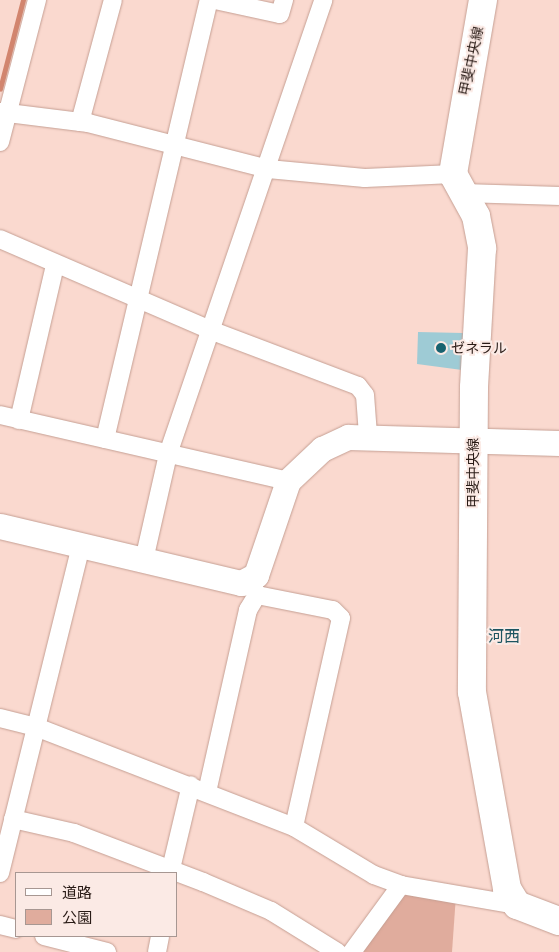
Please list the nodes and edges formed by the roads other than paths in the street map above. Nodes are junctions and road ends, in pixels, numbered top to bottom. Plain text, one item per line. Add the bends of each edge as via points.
1 (37, 0) edge
2 (113, 0) edge
3 (210, 0) edge
4 (215, 0) edge
5 (284, 0) edge
6 (323, 0) edge
7 (483, 0) edge
8 (3, 112) edge
9 (80, 122) junction
10 (0, 142) edge
11 (175, 146) junction
12 (268, 169) junction
13 (459, 184) junction
14 (559, 196) edge
15 (0, 238) edge
16 (55, 265) junction
17 (140, 297) junction
18 (210, 330) junction
19 (0, 415) edge
20 (19, 420) junction
21 (368, 435) junction
22 (105, 439) junction
23 (473, 439) junction
24 (559, 443) edge
25 (168, 454) junction
26 (288, 481) junction
27 (0, 526) edge
28 (81, 545) junction
29 (144, 560) junction
30 (254, 588) junction
31 (0, 718) edge
32 (36, 727) junction
33 (191, 785) junction
34 (207, 792) junction
35 (13, 819) junction
36 (294, 827) junction
37 (171, 872) edge
38 (0, 873) edge
39 (178, 875) edge
40 (401, 885) junction
41 (517, 905) junction
42 (559, 921) edge
43 (0, 925) edge
44 (15, 929) edge
45 (48, 937) edge
46 (160, 937) edge
47 (107, 952) edge
48 (157, 952) edge
49 (336, 952) edge
50 (352, 952) edge

1 - 8 street
2 - 9 street
3 - 11 street
4 - 5 street via 280,14
6 - 12 street
7 - 13 main road, 甲斐中央線
8 - 9 street
8 - 10 street
9 - 11 street
11 - 12 street
11 - 17 street
12 - 13 street
12 - 18 street
13 - 14 street
13 - 23 main road, 甲斐中央線 via 476,216 482,248
15 - 16 street
16 - 17 street
16 - 20 street
17 - 18 street
17 - 22 street
18 - 21 street via 358,386 365,395
18 - 25 street
19 - 20 street
20 - 22 street
21 - 23 street
21 - 26 street via 322,449
22 - 25 street
23 - 24 street
23 - 41 main road, 甲斐中央線 via 472,692 507,889
25 - 26 street
25 - 29 street
26 - 30 street
27 - 28 street
28 - 29 street
28 - 32 street
29 - 30 street
30 - 34 street
30 - 36 street via 333,610 341,618
31 - 32 street
32 - 33 street
32 - 35 street
33 - 34 street
33 - 37 street
34 - 36 street
35 - 37 street via 74,833
35 - 38 street
36 - 40 street via 374,875
39 - 49 street via 271,911
40 - 41 street
40 - 50 street
41 - 42 main road
43 - 44 street
45 - 47 street
46 - 48 street

